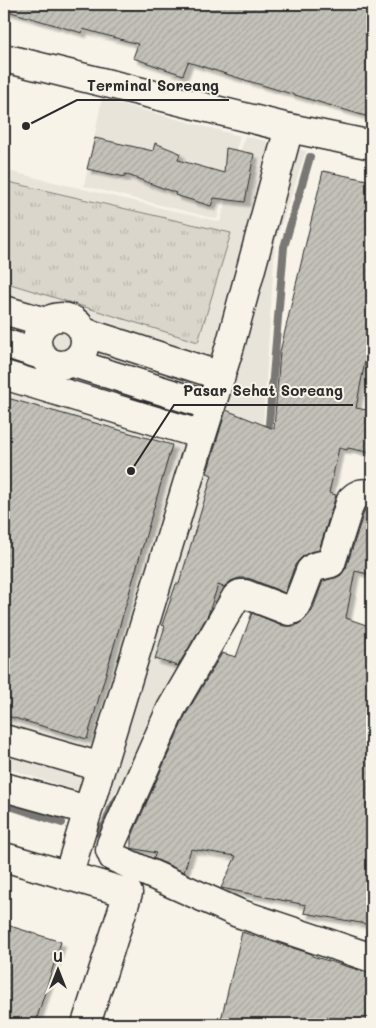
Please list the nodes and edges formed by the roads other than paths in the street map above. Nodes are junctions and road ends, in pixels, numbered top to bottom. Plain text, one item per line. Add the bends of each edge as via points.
1 (4, 58) edge
2 (290, 128) junction
3 (372, 145) edge
4 (4, 310) edge
5 (45, 322) junction
6 (84, 332) junction
7 (4, 343) edge
8 (41, 355) junction
9 (73, 363) junction
10 (4, 375) edge
11 (220, 376) junction
12 (211, 406) junction
13 (202, 435) junction
14 (372, 494) edge
15 (4, 739) edge
16 (100, 768) junction
17 (4, 786) edge
18 (88, 810) junction
19 (4, 857) edge
20 (68, 876) junction
21 (372, 958) edge
22 (86, 1024) edge

1 - 2 street
2 - 3 street
2 - 11 street
4 - 5 street
5 - 6 street via 55,317 67,317 78,322
5 - 8 street via 38,332 37,344
6 - 9 street via 86,344
6 - 11 street
7 - 8 street
8 - 9 street via 50,363
9 - 12 street
10 - 13 street
11 - 12 street
12 - 13 street
13 - 16 street
14 - 21 street via 364,492 351,500 331,563 310,571 294,609 289,611 245,594 236,597 171,708 110,850 113,857 238,913
15 - 16 street
16 - 18 street
17 - 18 street
18 - 20 street
19 - 20 street
20 - 22 street via 128,893

